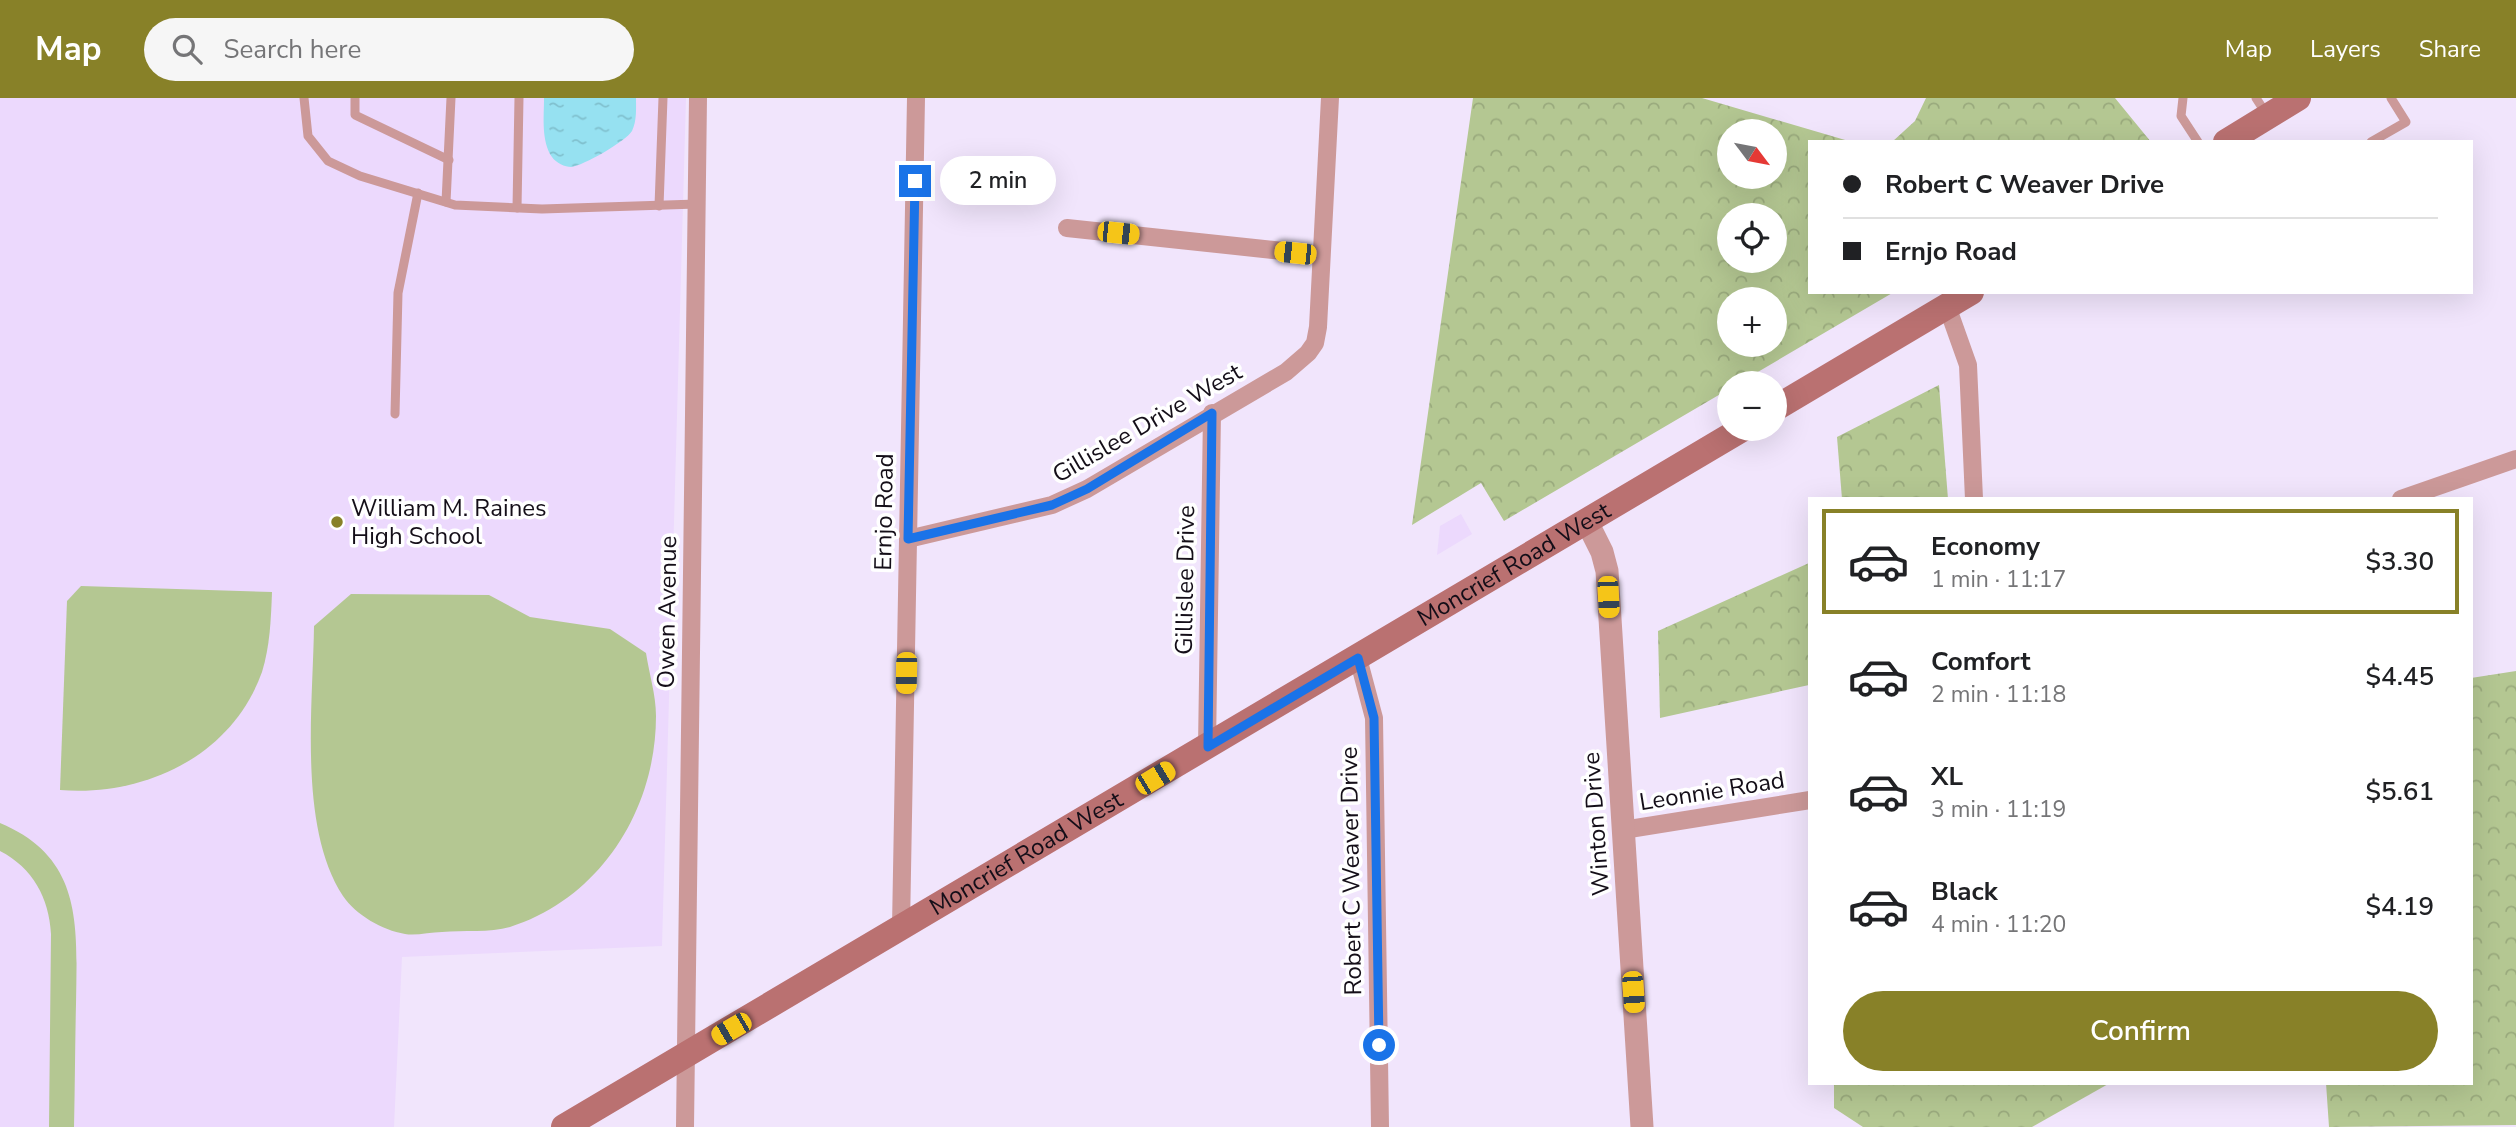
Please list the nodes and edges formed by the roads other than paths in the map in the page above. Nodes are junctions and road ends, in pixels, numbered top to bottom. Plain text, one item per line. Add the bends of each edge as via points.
1 (304, 98) edge
2 (355, 98) edge
3 (451, 98) edge
4 (519, 98) edge
5 (663, 98) edge
6 (916, 98) edge
7 (1330, 98) edge
8 (2183, 98) edge
9 (2298, 98) edge
10 (2391, 98) edge
11 (701, 100) edge
12 (2262, 107) edge
13 (2197, 140) edge
14 (2232, 140) edge
15 (2374, 140) edge
16 (449, 160) junction
17 (418, 193) junction
18 (446, 202) junction
19 (697, 204) junction
20 (659, 206) junction
21 (517, 208) junction
22 (1067, 228) dead end
23 (1320, 255) junction
24 (1968, 294) edge
25 (1947, 306) junction
26 (1787, 401) edge
27 (1212, 413) junction
28 (395, 414) dead end
29 (1722, 441) edge
30 (2516, 459) edge
31 (1974, 497) edge
32 (2407, 497) edge
33 (1587, 522) junction
34 (908, 539) junction
35 (1358, 658) junction
36 (1208, 747) junction
37 (1808, 800) edge
38 (1623, 830) junction
39 (901, 927) junction
40 (685, 1055) junction
41 (564, 1127) edge
42 (685, 1127) edge
43 (1380, 1127) edge
44 (1642, 1127) edge

1 - 17 lane via 308,136 328,161
2 - 16 lane via 355,115
3 - 16 lane
4 - 21 lane
5 - 20 lane
6 - 34 street, Ernjo Road
7 - 23 street, Gillislee Drive West
8 - 13 lane via 2181,116
9 - 12 main road
10 - 15 lane via 2406,122
11 - 19 street, Owen Avenue
12 - 14 main road
16 - 18 lane
17 - 18 lane
17 - 28 lane via 398,293
18 - 21 lane
19 - 20 lane
19 - 40 street, Owen Avenue
20 - 21 lane
22 - 23 street
23 - 27 street, Gillislee Drive West via 1322,293 1315,342 1308,353 1286,372
24 - 25 main road
25 - 26 main road
25 - 31 street via 1968,365
27 - 34 street, Gillislee Drive West via 1087,489 1052,505
27 - 36 street, Gillislee Drive
29 - 33 main road, Moncrief Road West
30 - 32 street
33 - 35 main road, Moncrief Road West
33 - 38 street, Winton Drive via 1607,571
34 - 39 street, Ernjo Road
35 - 36 main road, Moncrief Road West
35 - 43 street, Robert C Weaver Drive via 1374,718
36 - 39 main road, Moncrief Road West
37 - 38 street, Leonnie Road
38 - 44 street, Winton Drive
39 - 40 main road, Moncrief Road West
40 - 41 main road, Moncrief Road West
40 - 42 street, Owen Avenue

